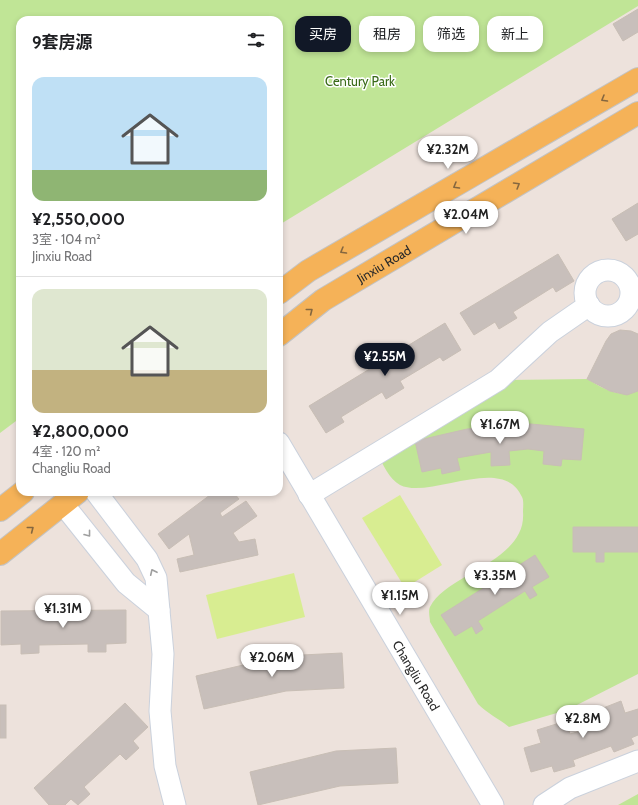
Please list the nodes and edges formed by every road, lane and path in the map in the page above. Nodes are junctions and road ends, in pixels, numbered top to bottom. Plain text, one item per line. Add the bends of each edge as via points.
1 (638, 80) edge
2 (638, 113) edge
3 (633, 279) edge
4 (283, 290) edge
5 (589, 306) junction
6 (283, 332) edge
7 (283, 450) edge
8 (309, 495) junction
9 (18, 496) edge
10 (99, 496) edge
11 (71, 498) edge
12 (0, 510) edge
13 (0, 554) edge
14 (159, 610) junction
15 (638, 761) edge
16 (175, 805) edge
17 (493, 805) edge
18 (544, 805) edge

1 -> 4 main road via 308,271
6 -> 2 main road, Jinxiu Road via 323,300
3 - 5 street via 628,305 619,313 601,315
3 - 5 street via 609,270 594,275 586,286 585,294
5 - 8 street via 550,332 498,380
7 - 8 street, Changliu Road
8 - 17 street, Changliu Road
9 - 12 main road
14 -> 10 street via 156,578 147,559
13 -> 11 main road
11 -> 14 street via 126,583
14 - 16 street via 162,654 160,719 165,766
15 - 18 street via 570,788

